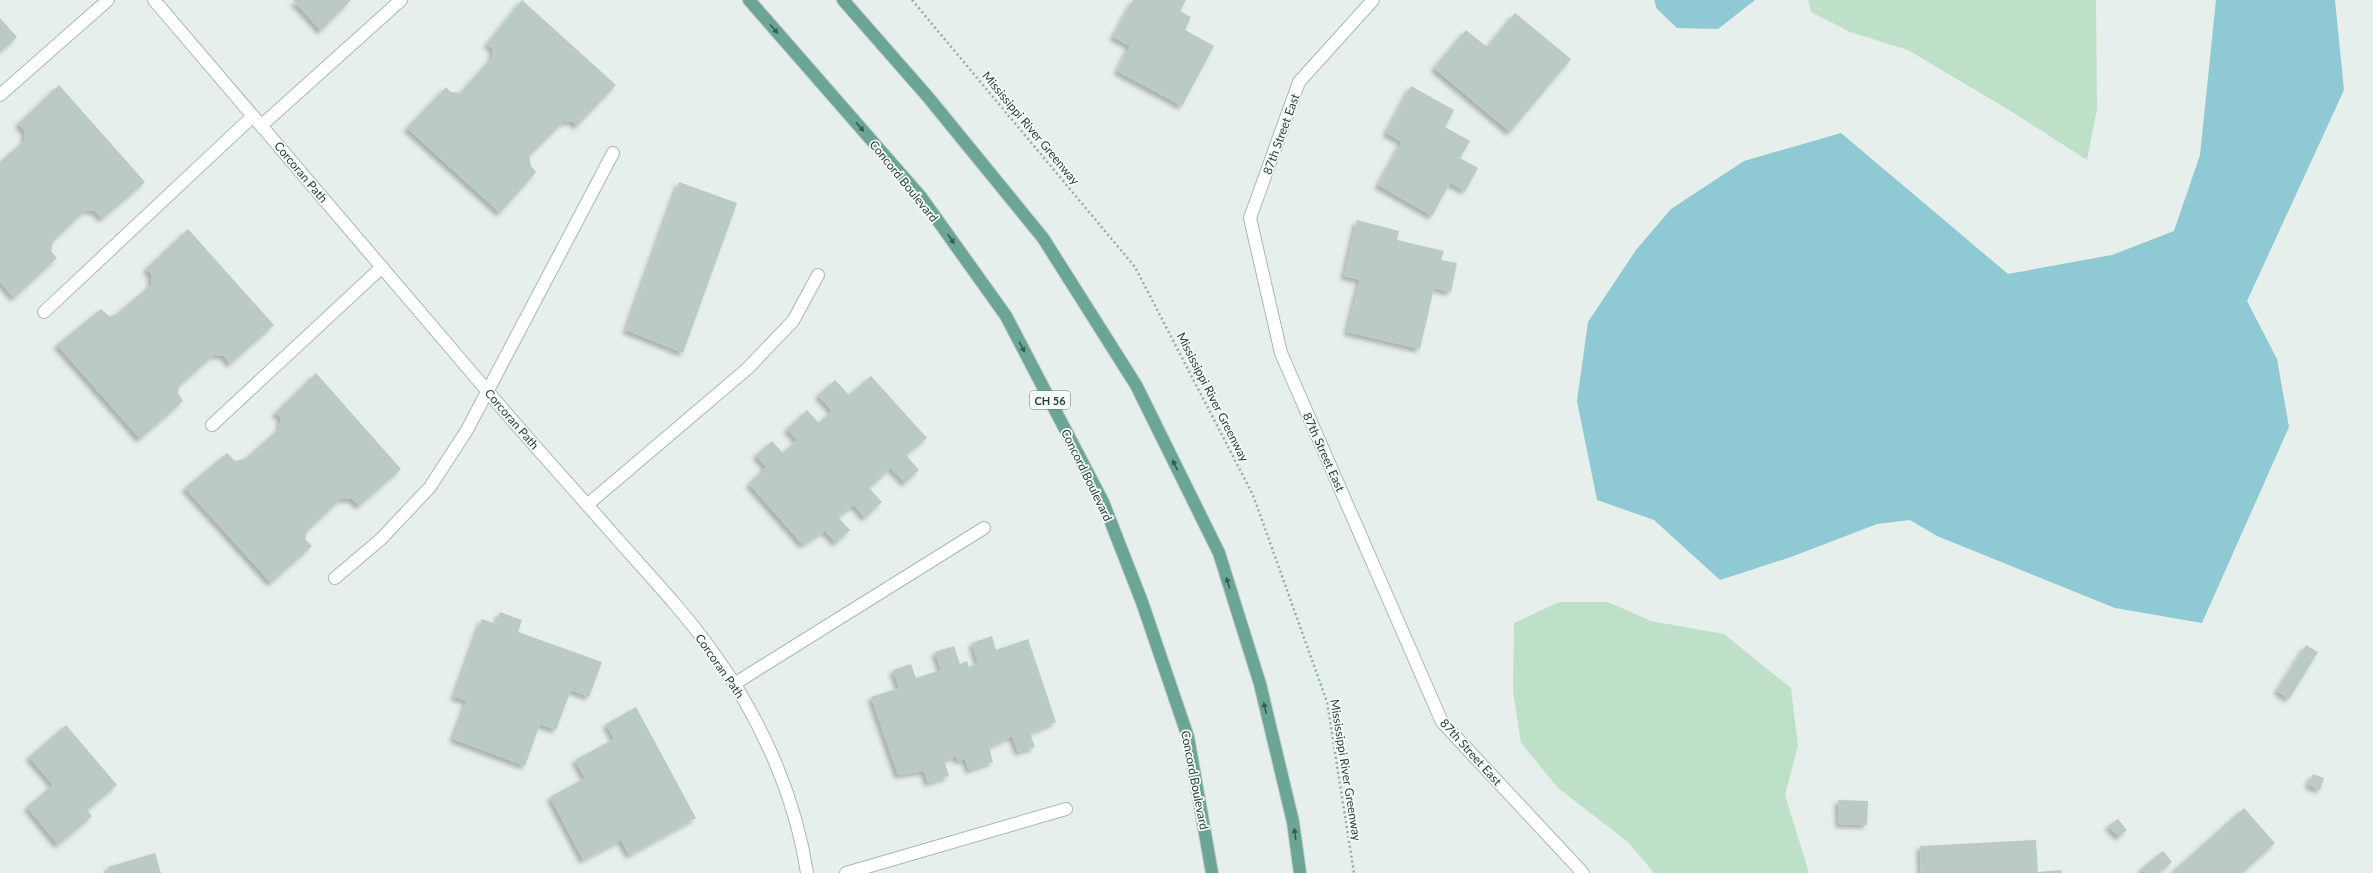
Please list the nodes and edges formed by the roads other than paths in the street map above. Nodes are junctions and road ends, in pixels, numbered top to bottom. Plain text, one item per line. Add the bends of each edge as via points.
1 (108, 0) edge
2 (154, 0) edge
3 (401, 0) edge
4 (749, 0) edge
5 (842, 0) edge
6 (1373, 0) edge
7 (0, 95) edge
8 (253, 116) junction
9 (262, 126) junction
10 (613, 154) dead end
11 (382, 267) junction
12 (818, 275) dead end
13 (44, 312) dead end
14 (487, 390) junction
15 (212, 425) dead end
16 (587, 505) junction
17 (984, 528) dead end
18 (335, 578) dead end
19 (734, 684) junction
20 (1066, 809) dead end
21 (807, 873) edge
22 (846, 873) edge
23 (1212, 873) edge
24 (1300, 873) edge
25 (1583, 873) edge

1 - 7 street
2 - 8 street, Corcoran Path
3 - 9 street
4 -> 23 main road, Concord Boulevard / CH 56 via 921,197 1006,316 1103,502 1142,602 1188,737
24 -> 5 main road via 1293,822 1260,684 1219,553 1136,385 1043,238 928,97
6 - 25 street, 87th Street East via 1299,82 1250,218 1281,353 1442,722
8 - 9 street, Corcoran Path
8 - 13 street
9 - 11 street, Corcoran Path
10 - 14 street
11 - 14 street, Corcoran Path
11 - 15 street
12 - 16 street via 793,321 746,369
14 - 16 street, Corcoran Path
14 - 18 street via 467,430 430,487 381,539
16 - 19 street, Corcoran Path via 676,605
17 - 19 street
19 - 21 street, Corcoran Path via 770,752 788,797
20 - 22 street

